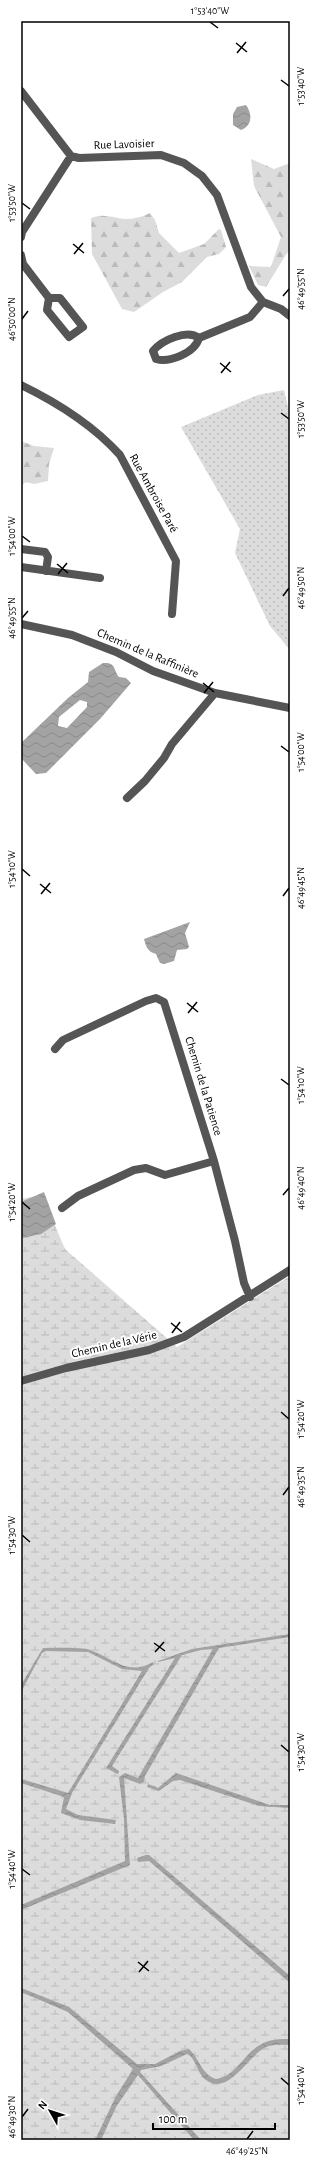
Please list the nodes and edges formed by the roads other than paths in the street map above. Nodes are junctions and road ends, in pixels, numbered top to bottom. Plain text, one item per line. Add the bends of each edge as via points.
1 (21, 92) edge
2 (71, 156) junction
3 (21, 237) edge
4 (21, 255) edge
5 (49, 298) junction
6 (263, 302) junction
7 (290, 316) edge
8 (199, 338) junction
9 (21, 385) edge
10 (21, 549) edge
11 (21, 567) edge
12 (46, 571) junction
13 (100, 578) dead end
14 (172, 614) dead end
15 (21, 624) edge
16 (215, 693) junction
17 (290, 708) edge
18 (127, 798) dead end
19 (55, 1049) dead end
20 (214, 1160) junction
21 (62, 1208) dead end
22 (290, 1270) edge
23 (250, 1297) junction
24 (21, 1381) edge

1 - 2 street
2 - 3 street
2 - 6 street, Rue Lavoisier via 79,158 162,155 184,162 202,176 217,195 251,287
4 - 5 street via 23,264
5 - 5 street via 46,310 69,337 83,327 60,298
6 - 7 street, Rue Lavoisier
6 - 8 street via 250,317
8 - 8 street via 186,334 158,345 153,351 156,359 163,361 192,350
9 - 14 street, Rue Ambroise Paré via 67,410 120,455 176,561
10 - 12 street via 45,552 48,557
11 - 12 street
12 - 13 street
15 - 16 street, Chemin de la Raffinière via 72,635 116,652 153,671
16 - 17 street, Chemin de la Raffinière
16 - 18 street via 145,781
19 - 20 street, Chemin de la Patience via 63,1040 139,1004 151,999 160,1000 166,1005
20 - 21 street via 165,1174 146,1168 134,1170 78,1196
20 - 23 street, Chemin de la Patience via 244,1283
22 - 23 street, Chemin de la Vérie
23 - 24 street, Chemin de la Vérie via 184,1338 148,1350

